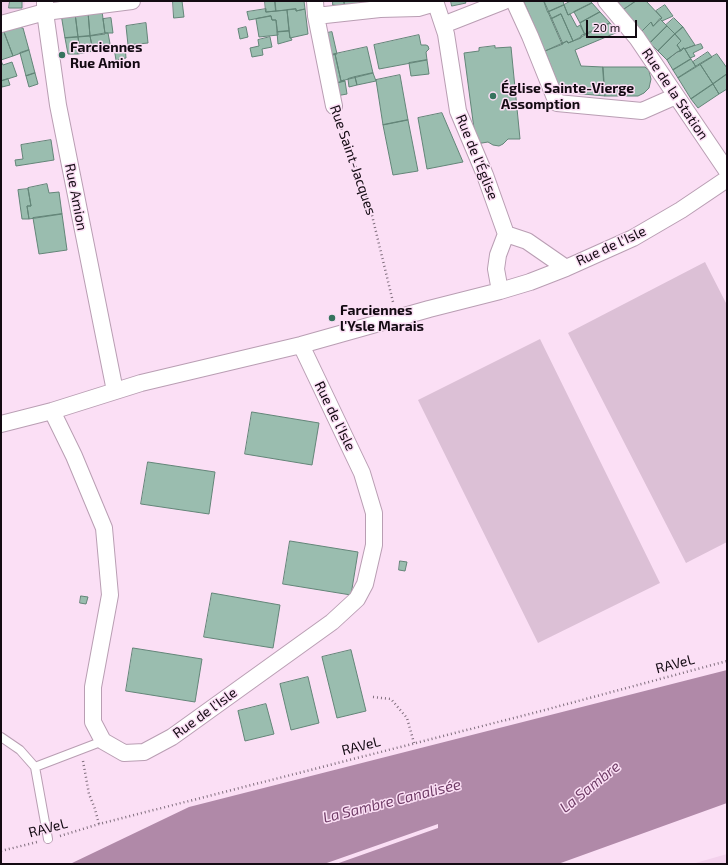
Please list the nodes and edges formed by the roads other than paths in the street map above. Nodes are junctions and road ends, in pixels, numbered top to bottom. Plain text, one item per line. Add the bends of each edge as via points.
1 (132, 1) edge
2 (504, 1) edge
3 (514, 1) edge
4 (606, 1) edge
5 (435, 2) edge
6 (45, 7) edge
7 (316, 8) edge
8 (1, 24) edge
9 (443, 25) junction
10 (676, 96) junction
11 (334, 106) road end
12 (727, 171) edge
13 (727, 179) edge
14 (506, 234) junction
15 (566, 268) junction
16 (500, 291) junction
17 (301, 345) junction
18 (115, 391) junction
19 (52, 410) junction
20 (1, 424) edge
21 (1, 737) edge
22 (103, 741) junction
23 (35, 767) junction
24 (48, 839) road end

1 - 6 street
2 - 9 street
3 - 10 street via 557,102 642,111
4 - 10 street, Rue de la Station via 638,38
5 - 7 street via 418,8
5 - 9 street, Rue de l'Église
6 - 8 street
6 - 18 street, Rue Amion via 58,105
7 - 11 street, Rue Saint-Jacques
9 - 14 street, Rue de l'Église via 458,111
10 - 12 street, Rue de la Station
13 - 15 street, Rue de l'Isle via 633,238
14 - 15 street via 527,241
14 - 16 street via 496,269
15 - 16 street, Rue de l'Isle
16 - 17 street, Rue de l'Isle
17 - 18 street, Rue de l'Isle
17 - 22 street, Rue de l'Isle via 362,473 374,513 374,545 366,584 357,599 332,622 172,737 144,752 124,753
18 - 19 street, Rue de l'Isle
19 - 20 street, Rue de l'Isle
19 - 22 street via 104,528 110,595 92,687 93,722
21 - 23 lane via 20,750
22 - 23 lane
23 - 24 lane

